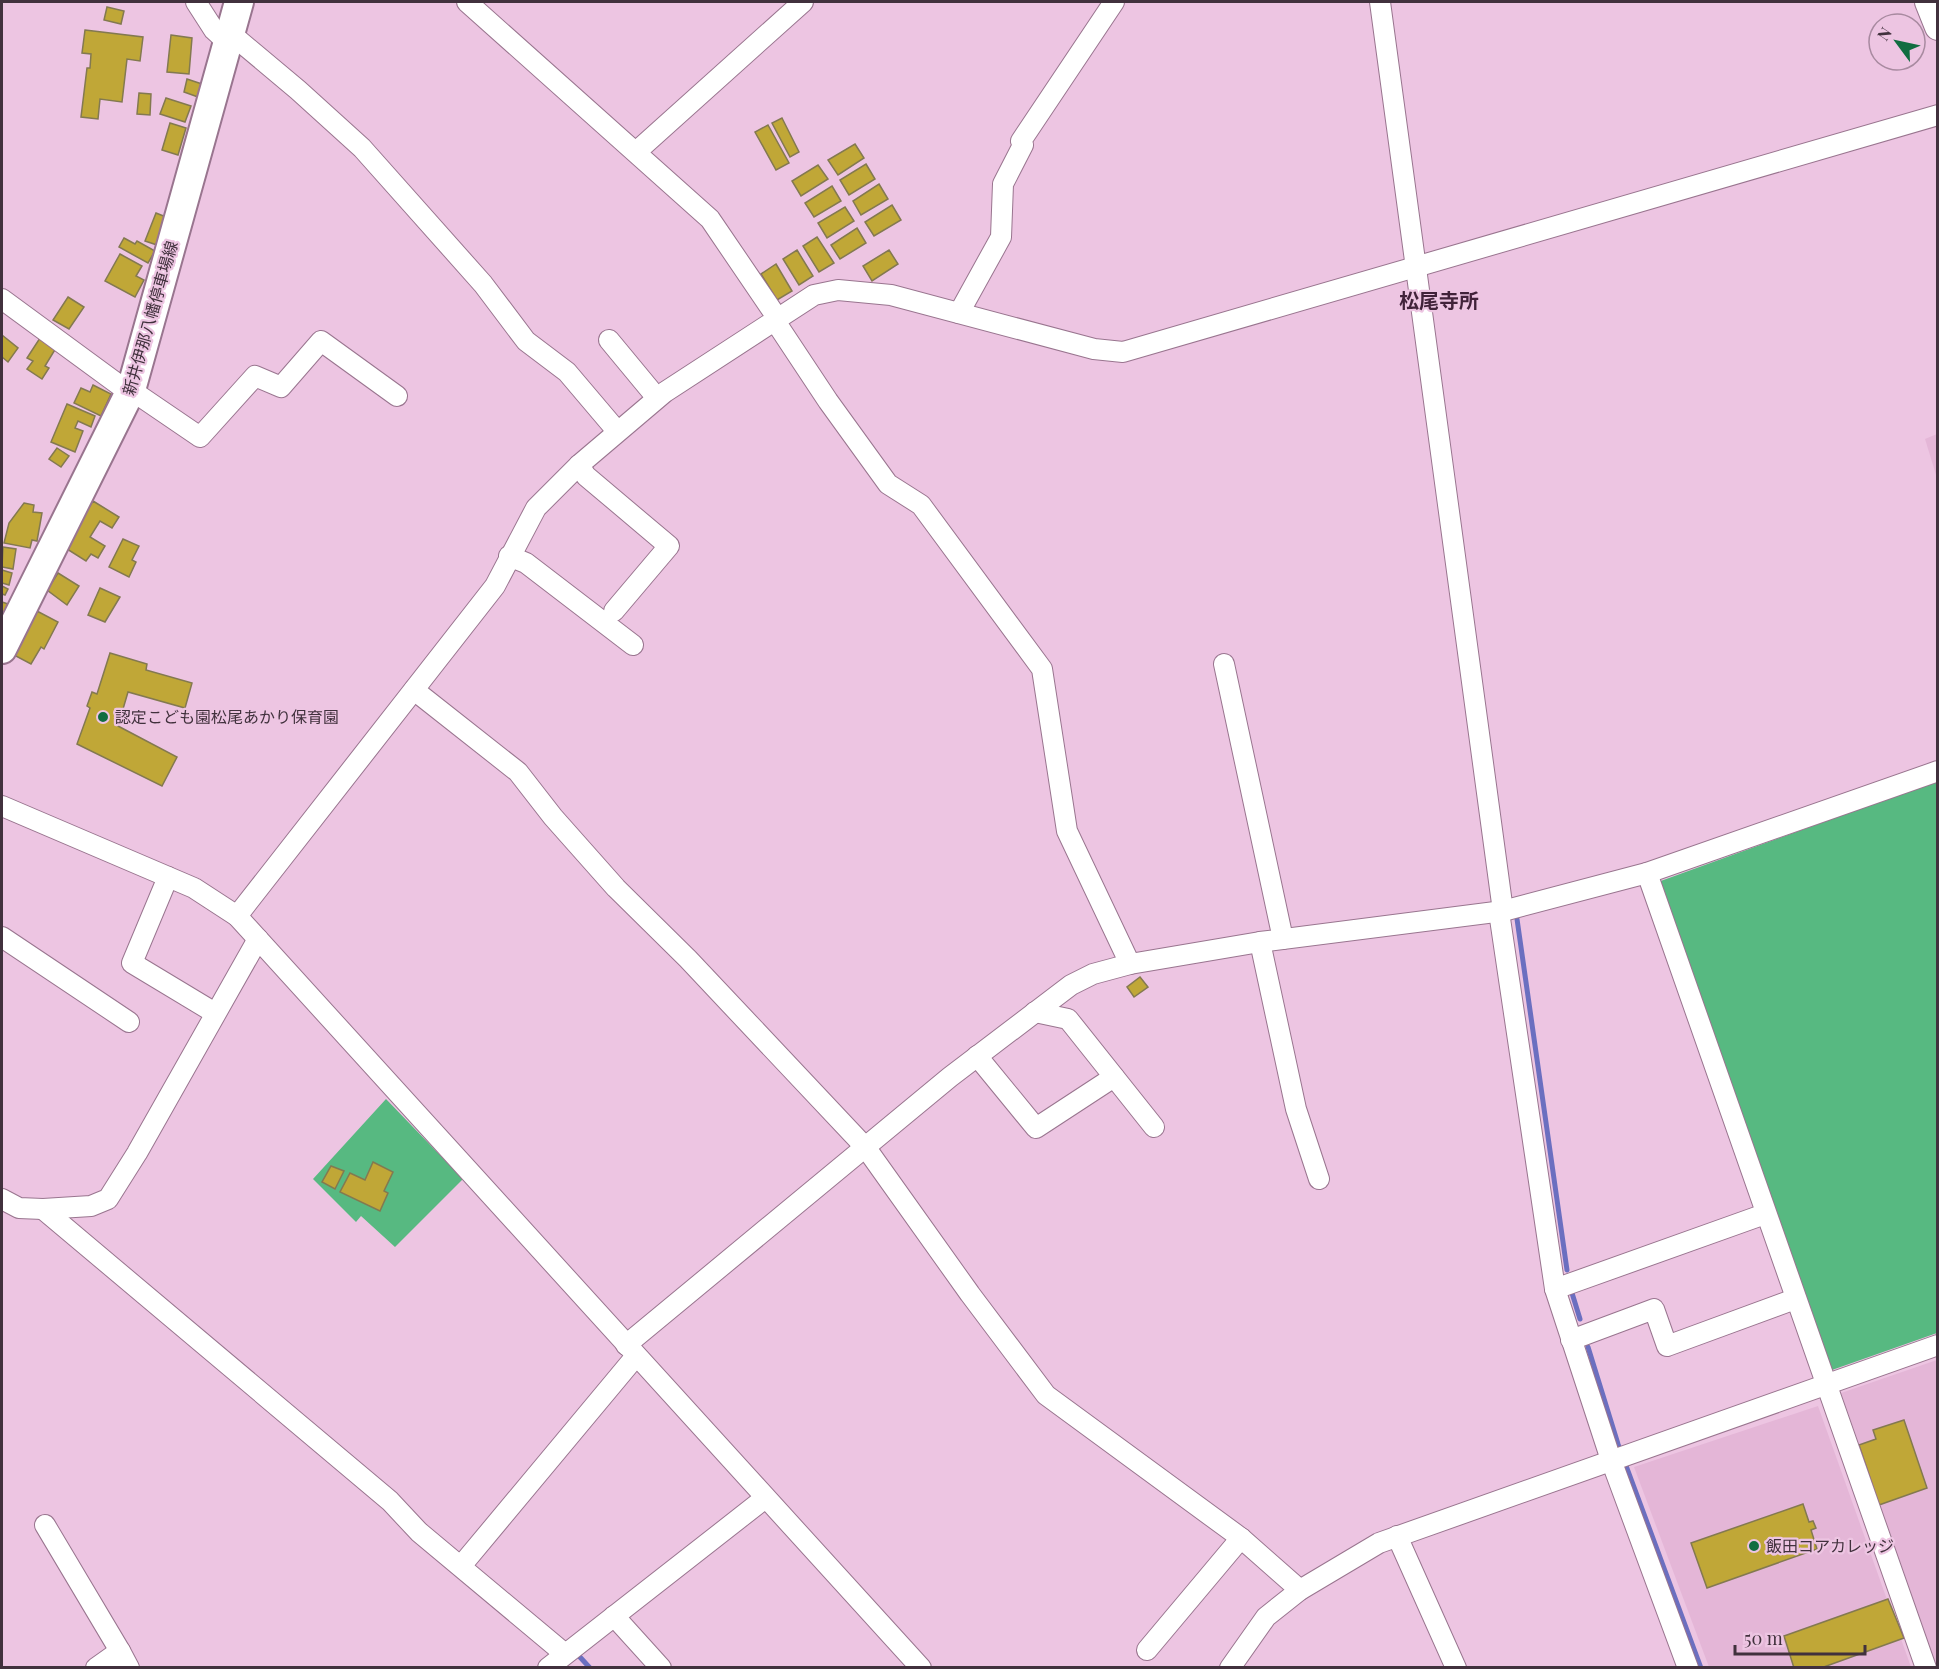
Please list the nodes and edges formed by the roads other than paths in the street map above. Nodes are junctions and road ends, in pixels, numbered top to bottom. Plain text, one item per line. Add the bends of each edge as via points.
1 (195, 2) edge
2 (238, 2) edge
3 (467, 2) edge
4 (803, 2) edge
5 (1114, 2) edge
6 (1380, 2) edge
7 (1928, 2) edge
8 (1938, 27) edge
9 (228, 37) junction
10 (1938, 115) edge
11 (636, 152) junction
12 (1416, 265) junction
13 (2, 299) edge
14 (959, 313) junction
15 (777, 320) junction
16 (609, 340) dead end
17 (130, 391) junction
18 (397, 396) dead end
19 (657, 398) junction
20 (617, 430) junction
21 (579, 465) junction
22 (509, 556) junction
23 (614, 611) dead end
24 (633, 645) dead end
25 (2, 649) edge
26 (1224, 664) dead end
27 (414, 690) junction
28 (1938, 771) edge
29 (2, 806) edge
30 (1647, 873) junction
31 (168, 877) junction
32 (1501, 911) junction
33 (237, 916) junction
34 (2, 938) edge
35 (258, 939) junction
36 (1283, 939) junction
37 (1260, 942) junction
38 (1130, 964) junction
39 (1035, 1012) junction
40 (215, 1013) junction
41 (129, 1022) dead end
42 (977, 1056) junction
43 (1114, 1077) junction
44 (1154, 1127) dead end
45 (866, 1148) junction
46 (1319, 1179) dead end
47 (2, 1199) edge
48 (43, 1209) junction
49 (1764, 1214) junction
50 (1555, 1289) junction
51 (1795, 1299) junction
52 (1571, 1340) junction
53 (1938, 1345) edge
54 (631, 1351) junction
55 (1825, 1384) junction
56 (1620, 1457) junction
57 (764, 1499) junction
58 (45, 1525) dead end
59 (1397, 1536) junction
60 (1241, 1538) junction
61 (461, 1566) junction
62 (1300, 1590) junction
63 (615, 1616) junction
64 (1147, 1650) dead end
65 (565, 1654) junction
66 (124, 1659) edge
67 (96, 1668) edge
68 (548, 1668) edge
69 (661, 1668) edge
70 (921, 1668) edge
71 (1230, 1668) edge
72 (1456, 1668) edge
73 (1688, 1668) edge
74 (1926, 1668) edge

1 - 9 street via 214,30
2 - 9 main road, 新井伊那八幡停車場線
3 - 11 street
4 - 11 street
5 - 14 street via 1021,141 1023,145 1002,189 1001,237
6 - 12 street
7 - 8 street
9 - 17 main road, 新井伊那八幡停車場線
9 - 20 street via 298,90 362,148 483,284 526,341 567,372
10 - 12 street
11 - 15 street via 710,219
12 - 14 street via 1123,352 1094,349
12 - 32 street
13 - 17 street
14 - 15 street via 891,295 838,290 814,295
15 - 19 street
15 - 38 street via 828,401 888,484 921,505 1042,669 1067,831
16 - 19 street
17 - 18 street via 200,437 255,376 281,387 321,341
17 - 25 main road, 新井伊那八幡停車場線
19 - 20 street
20 - 21 street
21 - 22 street via 536,508
21 - 23 street via 586,476 669,546
22 - 24 street via 526,563
22 - 27 street via 495,586
26 - 36 street
27 - 33 street
27 - 45 street via 518,772 616,888
28 - 30 street
29 - 31 street
30 - 32 street
30 - 49 street
31 - 33 street via 194,888
31 - 40 street via 132,963
32 - 36 street
32 - 50 street
33 - 35 street
34 - 41 street
35 - 40 street
35 - 54 street
36 - 37 street
37 - 38 street
37 - 46 street via 1296,1109
38 - 39 street via 1071,985
39 - 42 street
39 - 43 street via 1068,1019
40 - 48 street via 108,1199 91,1206
42 - 43 street via 1036,1128
42 - 45 street
43 - 44 street
45 - 54 street
45 - 60 street via 1046,1395
47 - 48 street via 19,1208
48 - 61 street via 390,1501 419,1532
49 - 50 street
49 - 51 street
50 - 52 street
51 - 52 street via 1667,1346 1654,1309
51 - 55 street
52 - 56 street
53 - 55 street
54 - 57 street
54 - 61 street
55 - 56 street
55 - 74 street
56 - 59 street
56 - 73 street
57 - 63 street
57 - 70 street
58 - 66 street
59 - 62 street via 1378,1543
59 - 72 street
60 - 62 street
60 - 64 street
61 - 65 street
62 - 71 street via 1266,1617
63 - 65 street
63 - 69 street
65 - 68 street
66 - 67 street

